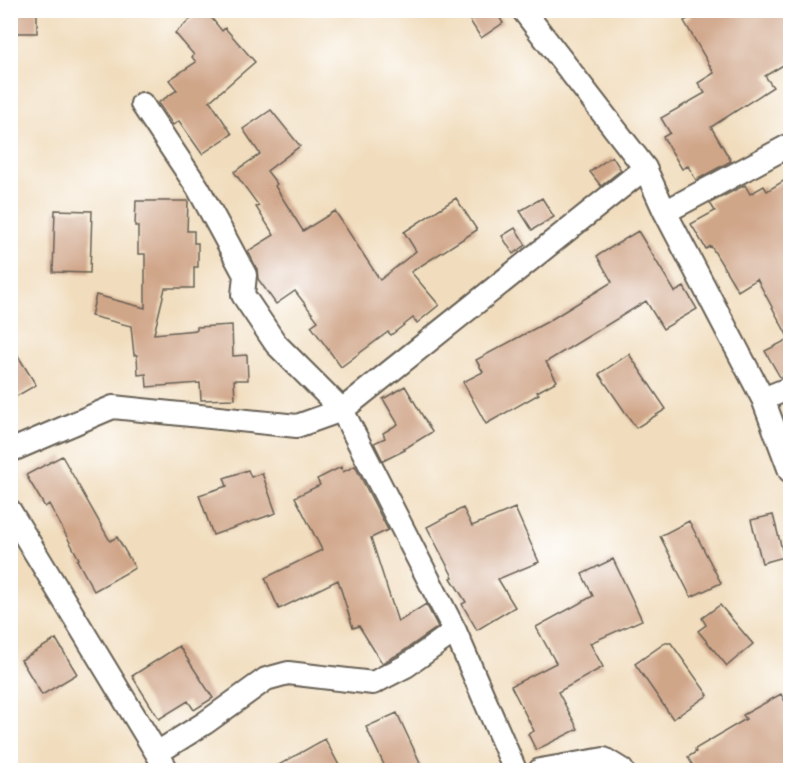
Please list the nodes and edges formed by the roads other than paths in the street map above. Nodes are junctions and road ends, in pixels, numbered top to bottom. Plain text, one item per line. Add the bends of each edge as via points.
1 (523, 10) edge
2 (142, 104) dead end
3 (790, 145) edge
4 (645, 168) junction
5 (665, 212) junction
6 (790, 388) edge
7 (763, 399) junction
8 (342, 410) junction
9 (10, 451) edge
10 (790, 471) edge
11 (10, 511) edge
12 (455, 631) junction
13 (162, 762) edge
14 (515, 771) edge
15 (540, 771) edge
16 (622, 771) edge

1 - 4 street
2 - 8 street via 198,188 245,275 243,295 276,344
3 - 5 street
4 - 5 street
4 - 8 street
5 - 7 street
6 - 7 street
7 - 10 street
8 - 9 street via 297,426 113,407
8 - 12 street
11 - 13 street
12 - 13 street via 406,666 373,683 288,673 267,679 205,723
12 - 14 street
15 - 16 street via 604,759

